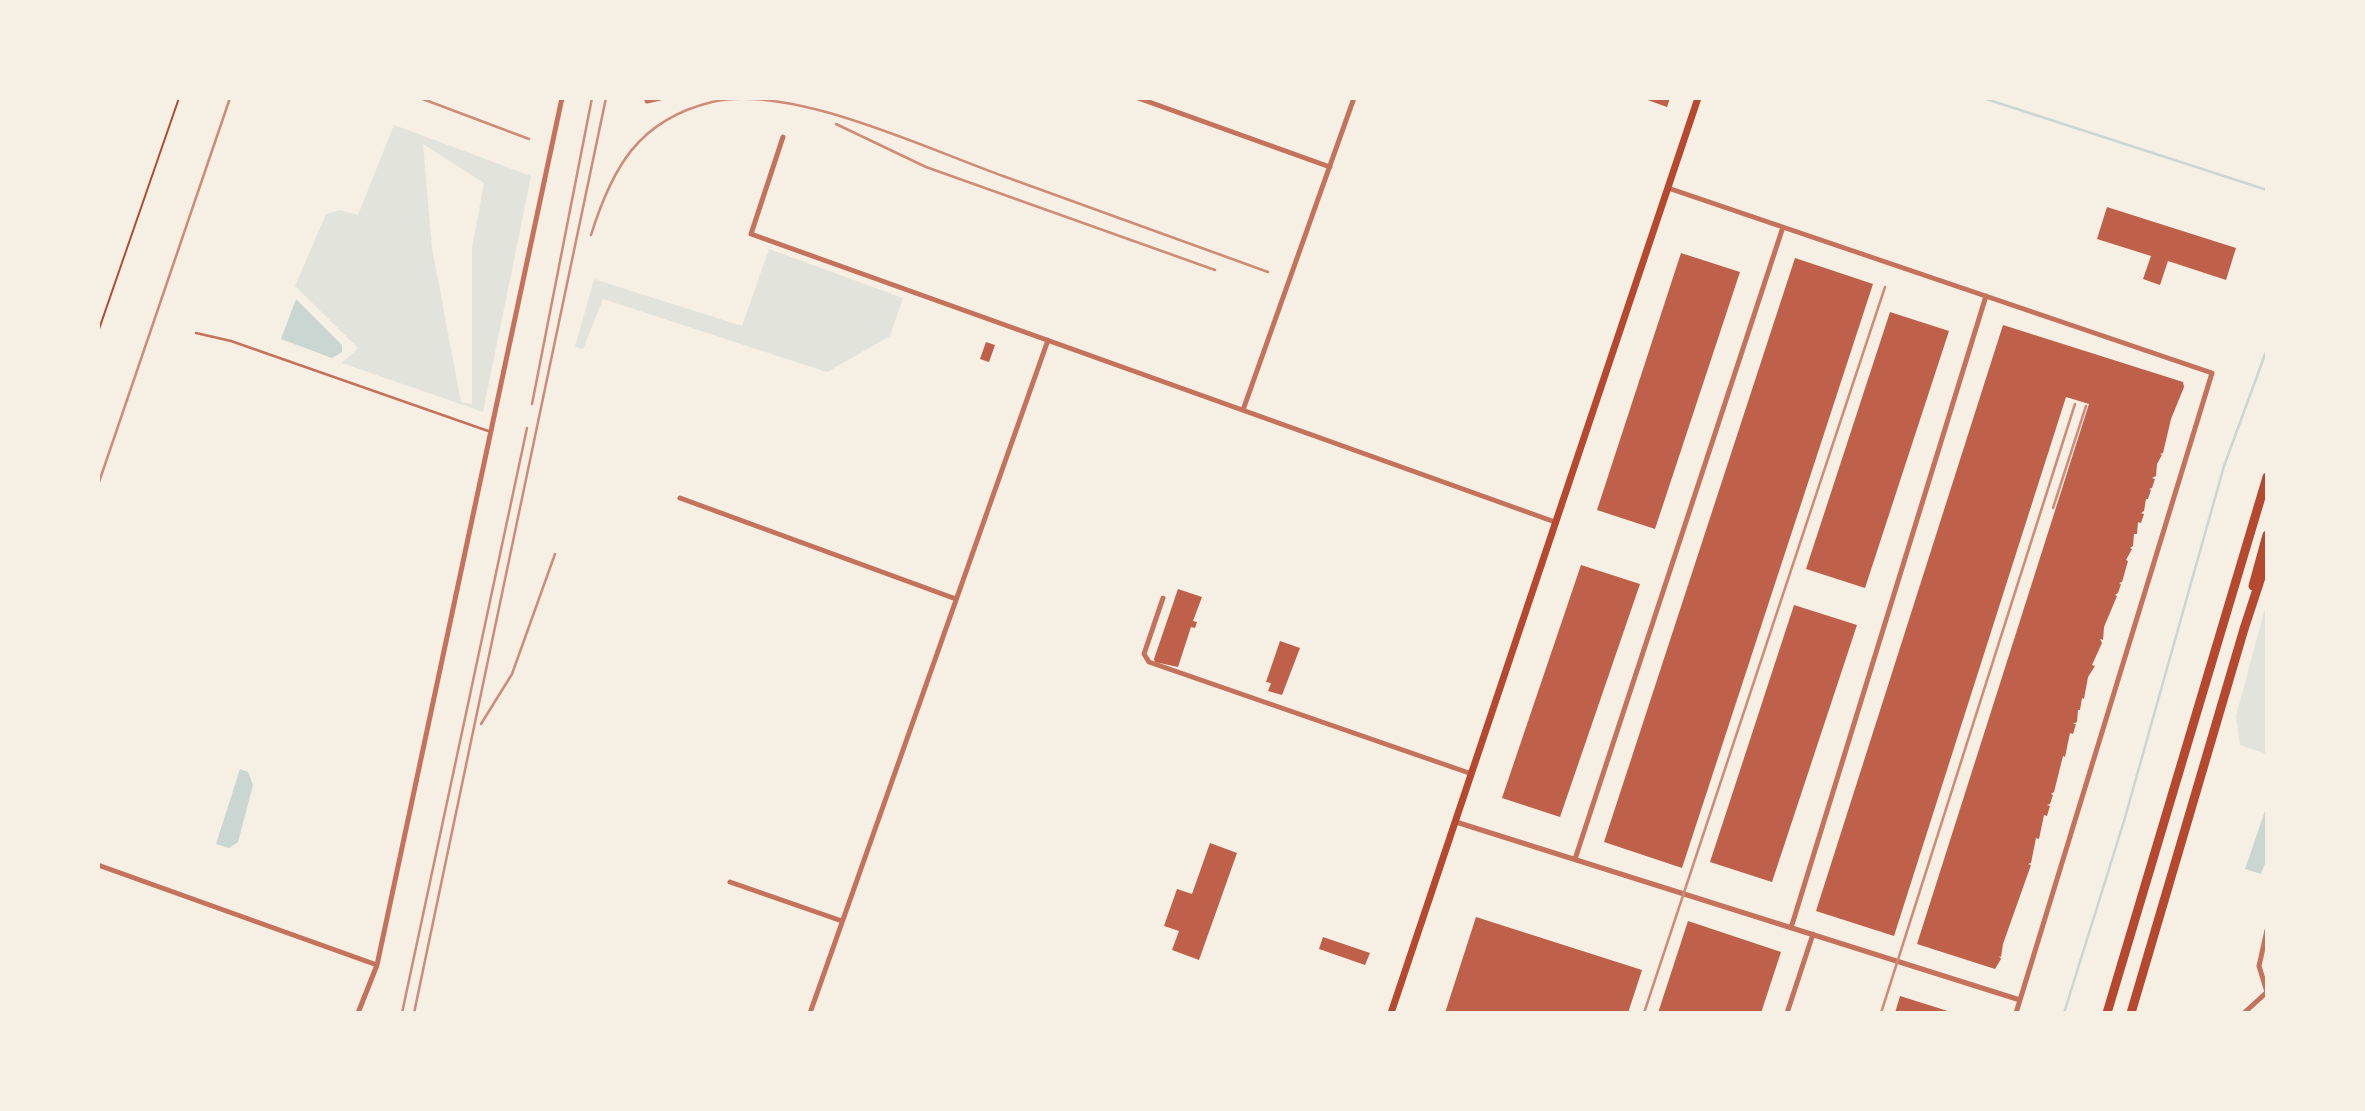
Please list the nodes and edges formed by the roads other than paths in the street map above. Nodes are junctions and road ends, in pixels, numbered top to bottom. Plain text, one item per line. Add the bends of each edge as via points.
1 (562, 98) edge
2 (660, 98) edge
3 (1138, 98) edge
4 (1354, 98) edge
5 (1698, 98) edge
6 (647, 101) dead end
7 (783, 137) dead end
8 (1330, 167) junction
9 (1668, 188) junction
10 (1783, 227) junction
11 (1986, 296) junction
12 (196, 332) dead end
13 (1048, 340) junction
14 (1243, 410) junction
15 (491, 432) junction
16 (2267, 477) edge
17 (680, 498) dead end
18 (1555, 522) junction
19 (2267, 535) edge
20 (2267, 559) edge
21 (1163, 598) dead end
22 (956, 599) junction
23 (2244, 628) junction
24 (1472, 774) junction
25 (1456, 822) junction
26 (1575, 859) junction
27 (98, 865) edge
28 (730, 882) dead end
29 (842, 921) junction
30 (1791, 928) junction
31 (2267, 930) edge
32 (1813, 934) junction
33 (377, 965) junction
34 (2020, 1000) junction
35 (358, 1013) edge
36 (810, 1013) edge
37 (1391, 1013) edge
38 (1787, 1013) edge
39 (2016, 1013) edge
40 (2108, 1013) edge
41 (2131, 1013) edge
42 (2244, 1013) edge

1 - 15 street
2 - 6 street
3 - 8 street
4 - 8 street
5 - 9 main road
7 - 13 street via 751,233
8 - 14 street
9 - 10 street
9 - 18 main road
10 - 11 street
10 - 26 street
11 - 30 street
11 - 34 street via 2212,373
12 - 15 lane
13 - 14 street
13 - 22 street
14 - 18 street
15 - 33 street
16 - 40 highway
17 - 22 street
18 - 24 main road
19 - 23 highway
20 - 23 highway
21 - 24 street via 1144,654 1149,662
22 - 29 street
23 - 41 highway
24 - 25 main road
25 - 26 street
25 - 37 main road
26 - 30 street
27 - 33 street
28 - 29 street
29 - 36 street
30 - 32 street
31 - 42 street via 2259,966 2267,992
32 - 34 street
32 - 38 street
33 - 35 street
34 - 39 street

